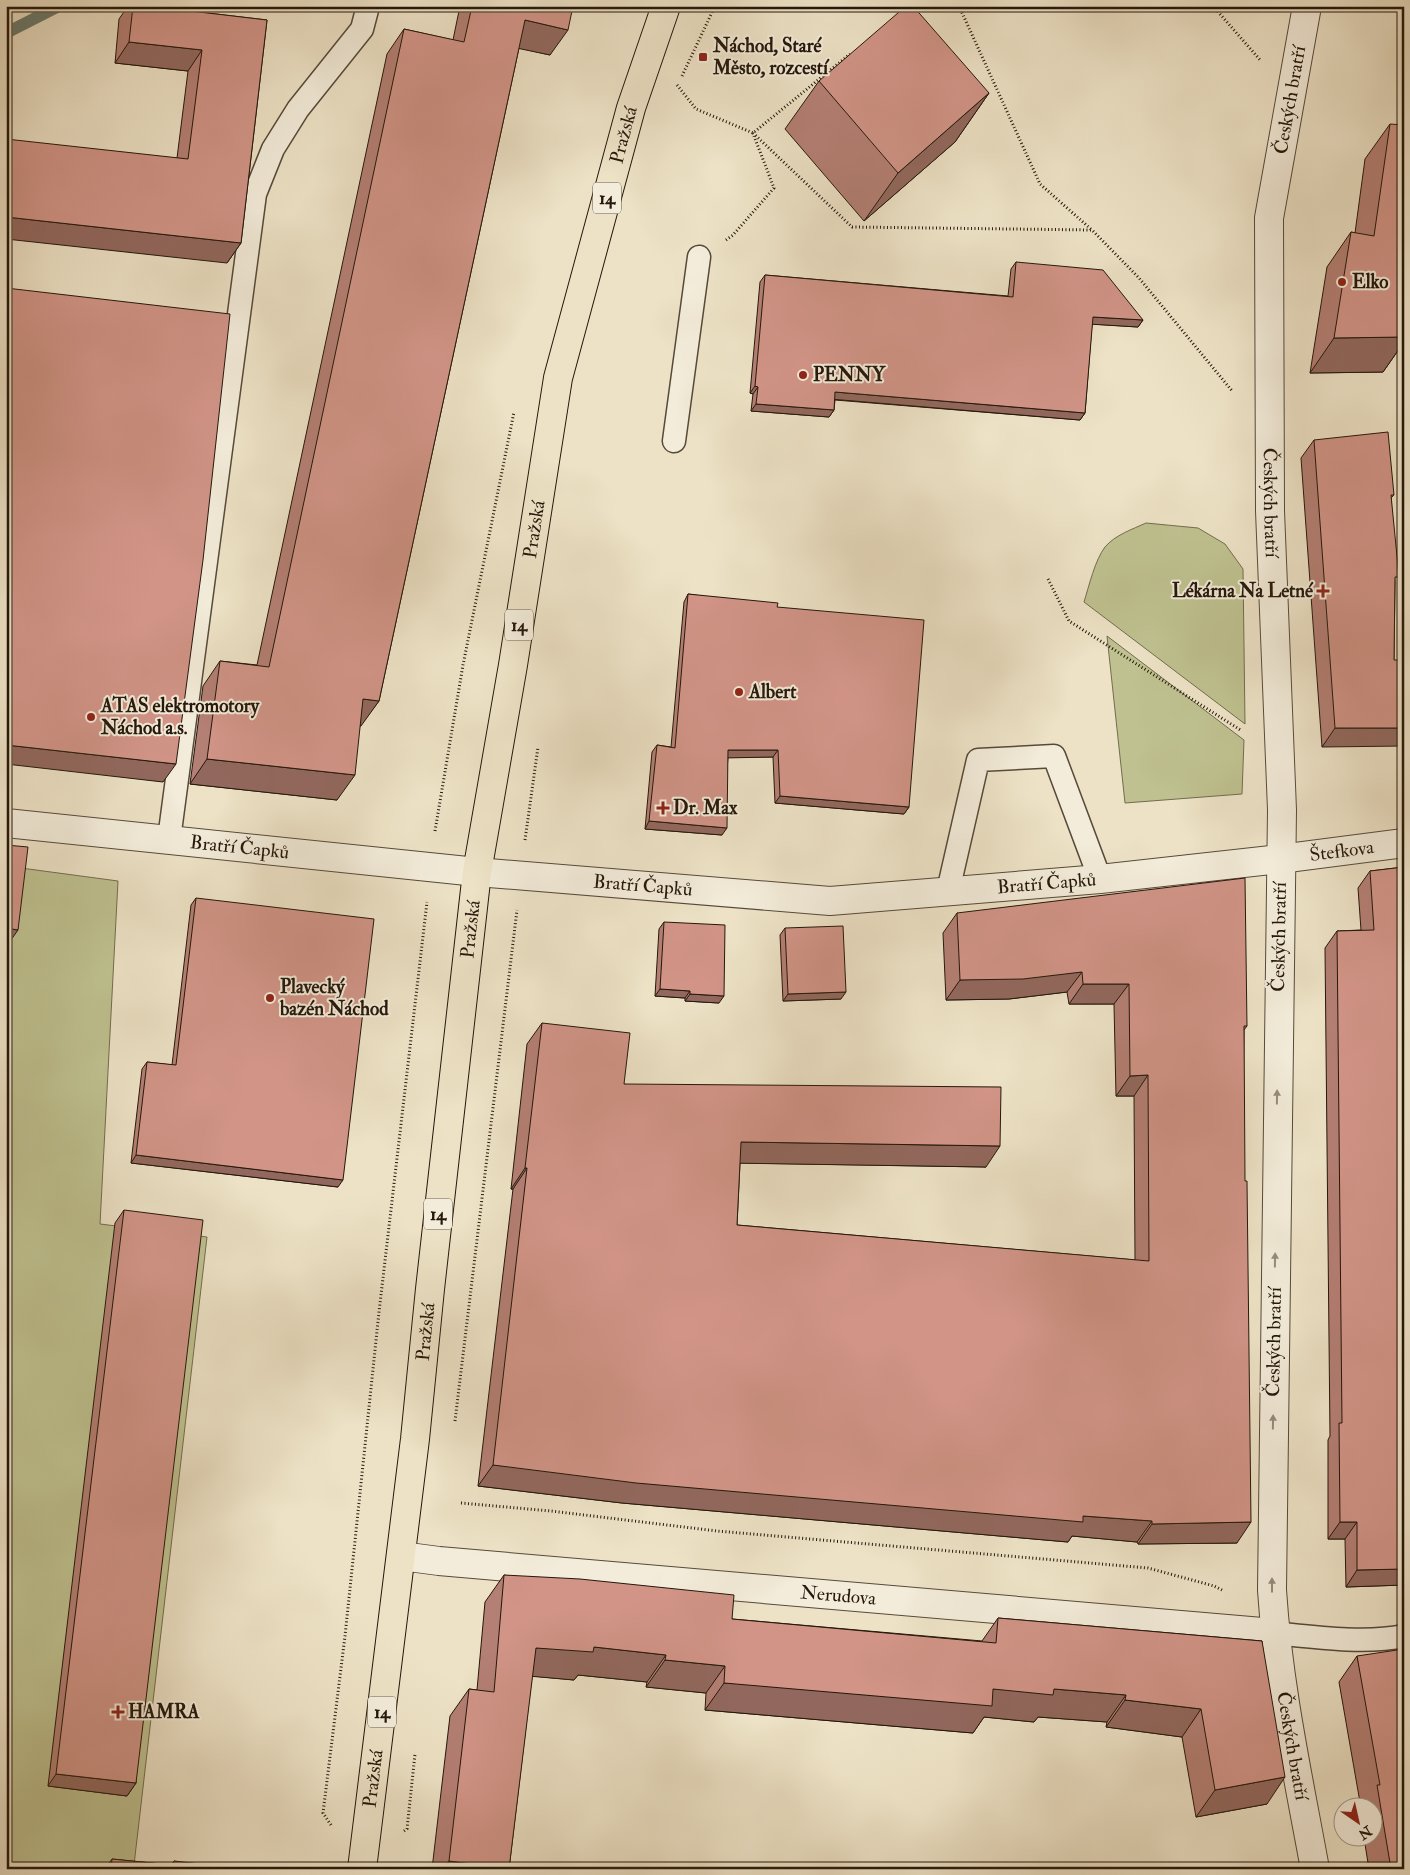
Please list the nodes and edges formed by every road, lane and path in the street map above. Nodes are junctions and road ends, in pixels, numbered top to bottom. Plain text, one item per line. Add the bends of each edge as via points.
1 (368, 6) edge
2 (666, 6) edge
3 (715, 6) edge
4 (959, 6) edge
5 (1213, 6) edge
6 (1307, 6) edge
7 (857, 48) edge
8 (677, 85) junction
9 (674, 95) dead end
10 (1290, 96) junction
11 (753, 133) junction
12 (1092, 230) junction
13 (699, 258) joint
14 (1269, 434) junction
15 (674, 441) dead end
16 (1048, 580) dead end
17 (538, 744) dead end
18 (1280, 755) junction
19 (6, 823) edge
20 (527, 829) dead end
21 (169, 839) junction
22 (1404, 842) edge
23 (1280, 859) junction
24 (477, 872) junction
25 (1100, 879) junction
26 (948, 891) junction
27 (428, 895) dead end
28 (517, 909) dead end
29 (455, 1422) dead end
30 (461, 1503) dead end
31 (401, 1556) junction
32 (1226, 1592) dead end
33 (1274, 1633) junction
34 (1404, 1636) edge
35 (334, 1829) dead end
36 (362, 1869) edge
37 (1315, 1869) edge

1 - 21 lane via 362,29 298,109 272,149 255,194
2 - 24 main road, Pražská / 14 via 631,108 558,378
3 - 8 path
4 - 12 path via 1040,184
5 - 10 path
6 - 10 street, Českých bratří
7 - 11 path
8 - 9 path
8 - 11 path via 696,109
10 - 14 street, Českých bratří via 1268,218
11 - 12 path via 852,227
11 - 13 path via 774,188 733,235
12 - 14 path via 1139,278
13 - 15 lane
14 - 18 street, Českých bratří
16 - 18 path via 1069,621
17 - 20 path
18 - 23 street, Českých bratří
19 - 21 street, Bratří Čapků
21 - 24 street, Bratří Čapků
22 - 23 street, Štefkova
23 - 25 street, Bratří Čapků
33 -> 23 street, Českých bratří
24 - 26 street, Bratří Čapků via 830,901
24 - 31 main road, Pražská / 14
25 - 26 street, Bratří Čapků
25 - 26 lane via 1054,756 978,760
27 - 35 path via 323,1813
28 - 29 path
30 - 32 path via 717,1531 1148,1568
31 - 33 street, Nerudova
31 - 36 main road, Pražská / 14
33 - 34 lane via 1328,1639
33 - 37 street, Českých bratří

